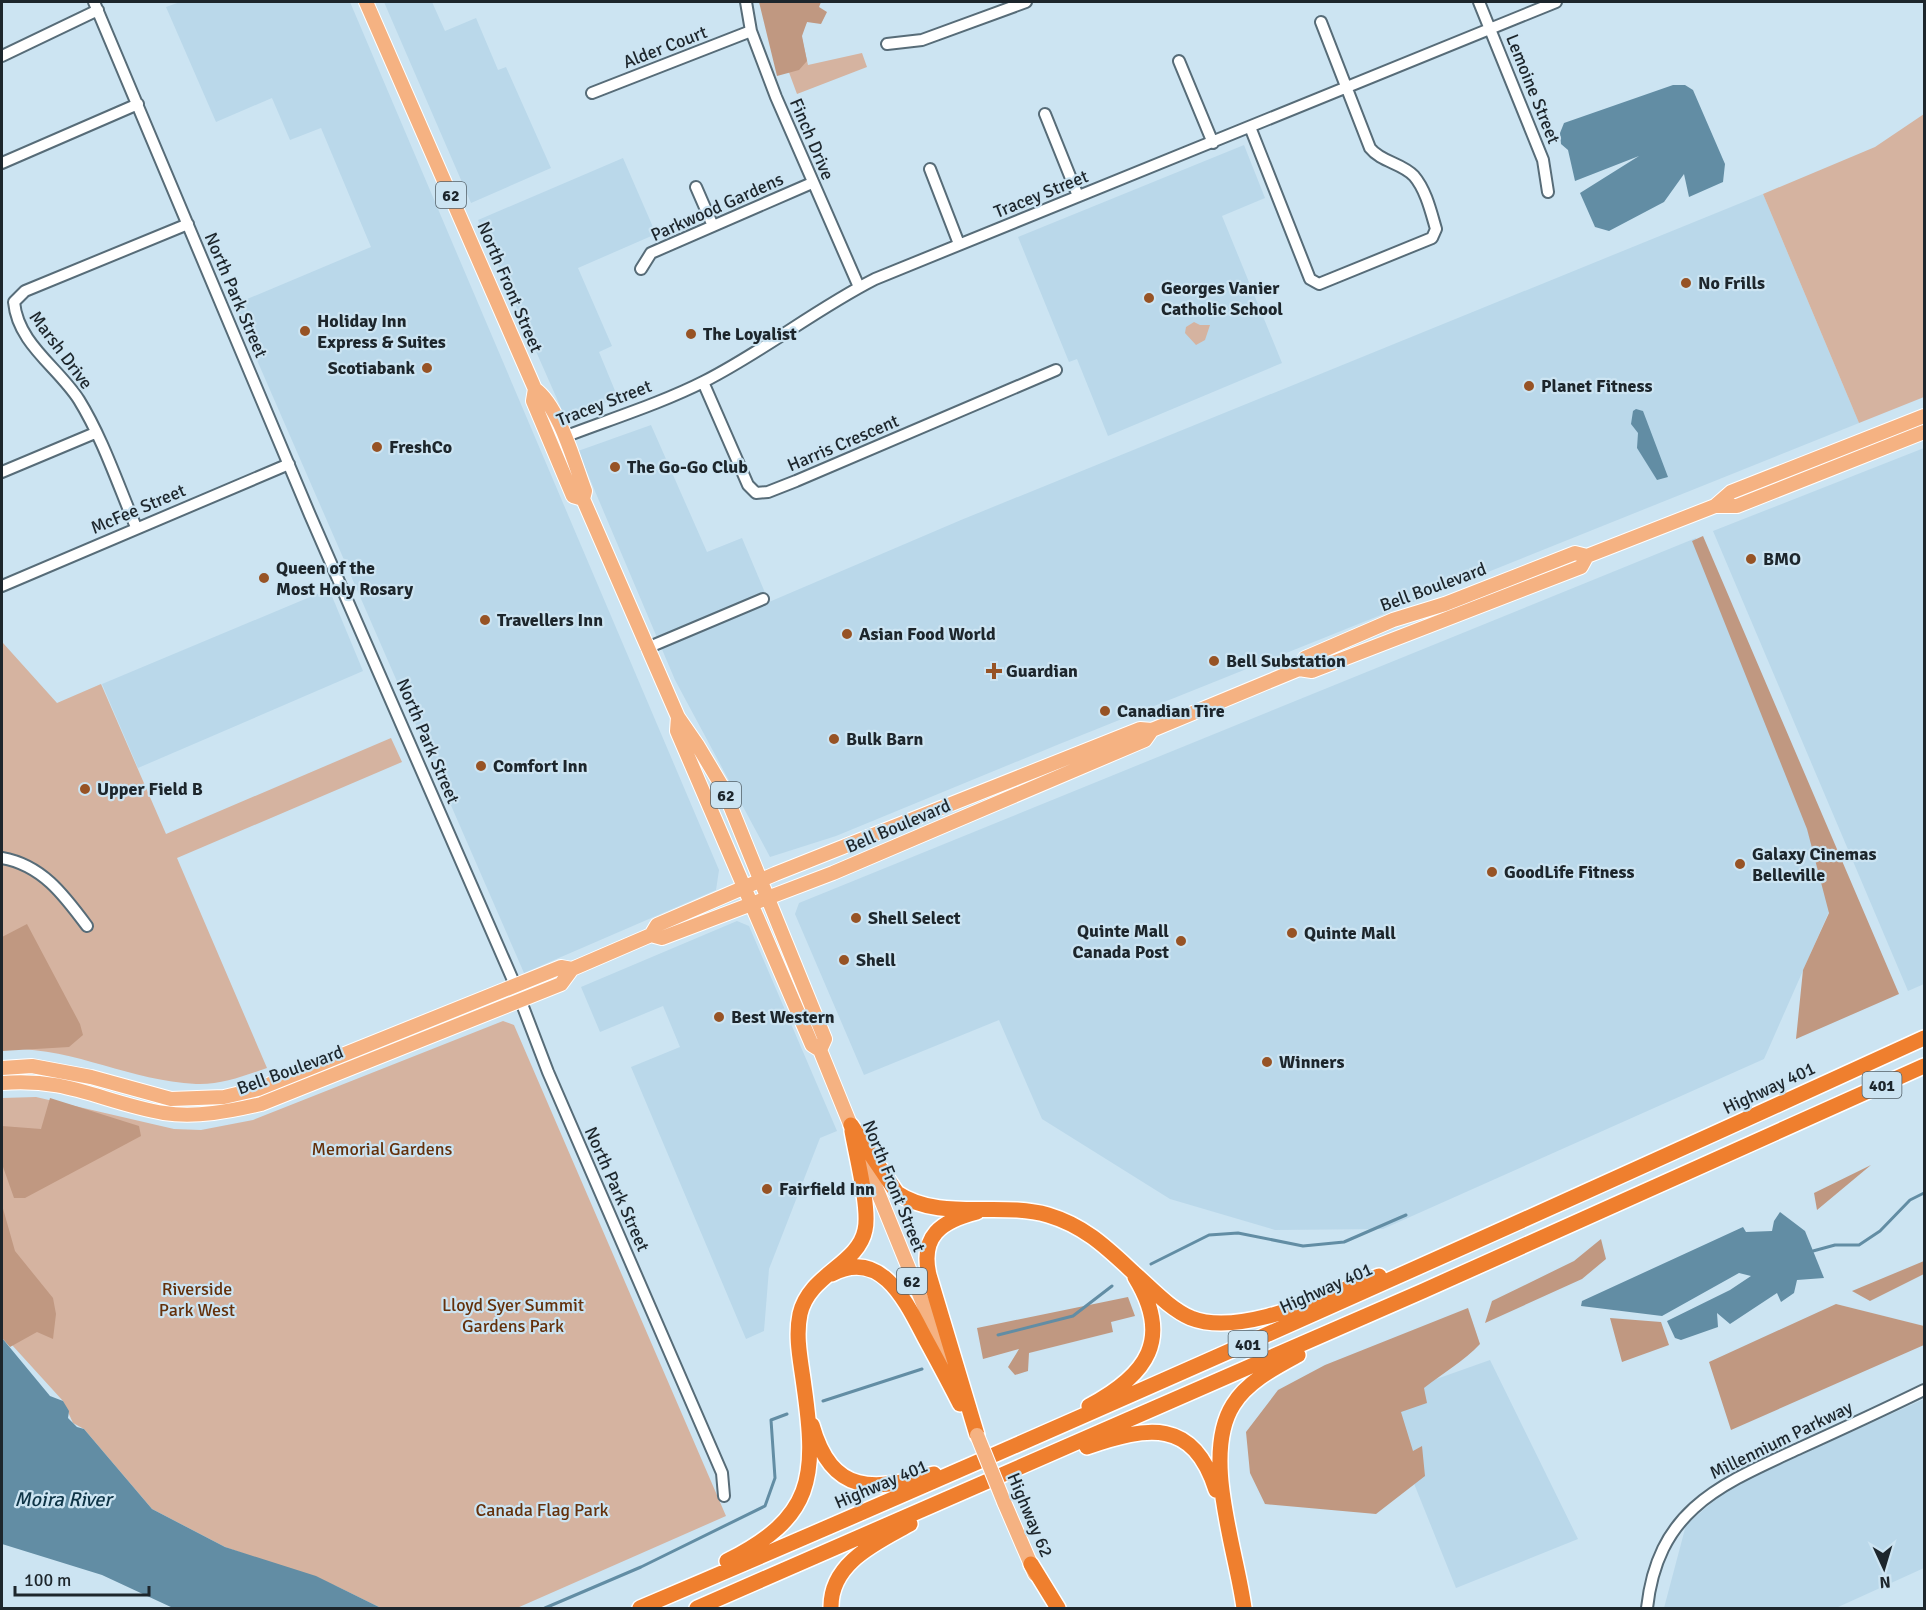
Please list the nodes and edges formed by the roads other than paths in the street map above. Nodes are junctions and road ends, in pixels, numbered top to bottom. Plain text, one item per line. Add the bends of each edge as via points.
1 (366, 2) edge
2 (746, 2) edge
3 (1026, 2) edge
4 (1479, 2) edge
5 (1556, 2) edge
6 (96, 6) edge
7 (1321, 22) dead end
8 (1491, 28) junction
9 (751, 31) junction
10 (887, 44) dead end
11 (2, 57) edge
12 (1179, 61) dead end
13 (1346, 88) junction
14 (592, 93) dead end
15 (138, 104) junction
16 (1045, 114) dead end
17 (1251, 127) junction
18 (1213, 142) junction
19 (2, 163) edge
20 (930, 169) dead end
21 (813, 183) junction
22 (696, 187) dead end
23 (1548, 192) dead end
24 (1078, 196) junction
25 (188, 224) junction
26 (713, 226) junction
27 (959, 244) junction
28 (641, 269) dead end
29 (859, 287) junction
30 (1056, 370) dead end
31 (703, 382) junction
32 (1924, 416) edge
33 (1924, 432) edge
34 (95, 433) junction
35 (557, 439) junction
36 (289, 464) junction
37 (2, 472) edge
38 (1715, 506) junction
39 (136, 526) junction
40 (2, 586) edge
41 (763, 599) dead end
42 (647, 648) junction
43 (678, 717) junction
44 (1152, 730) junction
45 (2, 858) edge
46 (762, 880) junction
47 (744, 887) junction
48 (769, 898) junction
49 (752, 904) junction
50 (87, 926) dead end
51 (651, 934) junction
52 (572, 969) junction
53 (516, 987) junction
54 (520, 1001) junction
55 (1924, 1038) edge
56 (820, 1050) junction
57 (1924, 1066) edge
58 (2, 1068) edge
59 (2, 1083) edge
60 (851, 1125) junction
61 (1000, 1208) junction
62 (1482, 1240) junction
63 (1128, 1267) junction
64 (814, 1285) junction
65 (1423, 1291) junction
66 (1924, 1390) edge
67 (806, 1399) junction
68 (977, 1435) junction
69 (1013, 1448) junction
70 (998, 1456) junction
71 (981, 1484) junction
72 (964, 1491) junction
73 (724, 1496) dead end
74 (1230, 1539) junction
75 (1031, 1564) junction
76 (636, 1608) edge
77 (640, 1608) edge
78 (697, 1608) edge
79 (831, 1608) edge
80 (1050, 1608) edge
81 (1058, 1608) edge
82 (1244, 1608) edge
83 (1647, 1608) edge

1 - 35 main road, North Front Street / 62 via 535,389 533,401
2 - 9 street, Finch Drive
3 - 10 street via 922,40
4 - 8 street, Lemoine Street
5 - 8 street, Tracey Street
6 - 11 street
6 - 15 street, North Park Street
7 - 13 street
8 - 13 street, Tracey Street
8 - 23 street, Lemoine Street via 1544,160
9 - 14 street, Alder Court
9 - 21 street, Finch Drive
12 - 18 street
13 - 17 street, Tracey Street
13 - 17 street via 1370,148 1376,156 1413,175 1428,201 1436,229 1431,238 1319,284 1310,279
15 - 19 street
15 - 25 street, North Park Street
16 - 24 street
17 - 18 street, Tracey Street
18 - 24 street, Tracey Street
20 - 27 street
21 - 26 street, Parkwood Gardens
21 - 29 street, Finch Drive
22 - 26 street
24 - 27 street, Tracey Street
25 - 34 street, Marsh Drive via 25,291 14,302 16,318 26,336 79,399
25 - 36 street, North Park Street
26 - 28 street, Parkwood Gardens via 651,253
27 - 29 street, Tracey Street
29 - 31 street, Tracey Street
30 - 31 street, Harris Crescent via 796,482 756,493 748,485
31 - 35 street, Tracey Street
32 - 38 main road, Bell Boulevard via 1731,492
33 - 38 main road, Bell Boulevard via 1737,506
34 - 37 street
34 - 39 street, Marsh Drive
35 - 42 main road, North Front Street / 62 via 573,496 583,500
36 - 39 street, McFee Street
36 - 53 street, North Park Street
38 - 44 main road, Bell Boulevard via 1587,556 1575,553 1383,624 1305,657 1299,669
39 - 40 street, McFee Street
41 - 42 street
42 - 43 main road, North Front Street / 62
43 - 46 main road, North Front Street / 62 via 717,776
43 - 47 main road, North Front Street / 62 via 677,731
44 - 46 main road, Bell Boulevard via 1140,729
44 - 48 main road, Bell Boulevard via 1145,740
45 - 50 street via 31,867 47,879
46 - 47 main road, Bell Boulevard
46 - 48 main road, North Front Street / 62
47 - 49 main road, North Front Street / 62
47 - 51 main road, Bell Boulevard via 657,925
48 - 49 main road, Bell Boulevard
48 - 56 main road, North Front Street / 62 via 825,1039
49 - 51 main road, Bell Boulevard via 662,938
49 - 56 main road, North Front Street / 62 via 812,1045
51 - 52 main road, Bell Boulevard
52 - 53 main road, Bell Boulevard via 561,967
52 - 54 main road, Bell Boulevard via 561,984
53 - 54 street, North Park Street
53 - 58 main road, Bell Boulevard via 258,1089 224,1097 171,1099 32,1066
54 - 59 main road, Bell Boulevard via 243,1108 166,1113 57,1084 31,1080
54 - 73 street, North Park Street via 722,1473
55 - 62 highway, Highway 401 / 401
56 - 60 main road, North Front Street / 62
57 - 65 highway, 401
60 - 61 highway via 897,1192 908,1200 933,1207
60 - 64 highway via 866,1228 858,1246
60 - 68 main road, North Front Street / 62
61 - 63 highway via 1043,1214 1073,1224 1100,1240
61 - 68 highway via 949,1221 932,1236 926,1254
62 - 63 highway via 1266,1316 1232,1324 1189,1317
62 - 69 highway, Highway 401 / 401
63 - 69 highway via 1152,1317 1153,1344 1144,1364 1101,1399
64 - 67 highway via 798,1324
64 - 68 highway via 853,1268 872,1271 898,1289
65 - 71 highway, 401
65 - 74 highway via 1285,1362 1237,1399 1225,1422 1219,1453
66 - 83 street, Millennium Parkway via 1748,1472 1702,1499 1679,1524 1660,1555
67 - 70 highway via 827,1461 854,1483 891,1485
67 - 76 highway via 809,1473 802,1496 786,1521 764,1541
68 - 75 main road, Highway 62 / 62, bridge
69 - 70 highway, Highway 401 / 401
70 - 77 highway, Highway 401 / 401
71 - 72 highway, 401
71 - 74 highway via 1121,1436 1165,1432 1189,1443 1205,1462
72 - 78 highway, 401
72 - 79 highway via 855,1558 835,1585
74 - 82 highway
75 - 80 main road, Highway 62 / 62
75 - 81 highway

